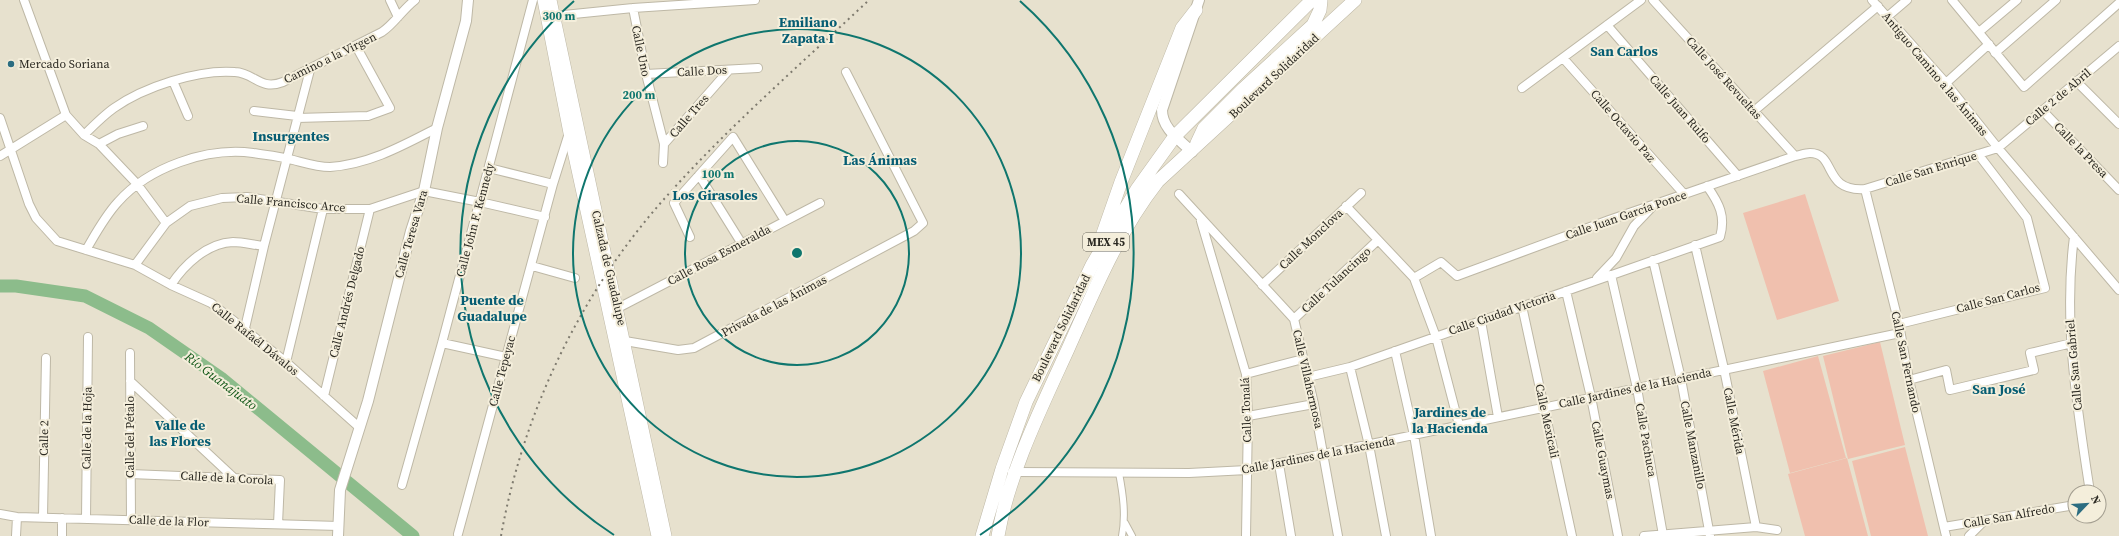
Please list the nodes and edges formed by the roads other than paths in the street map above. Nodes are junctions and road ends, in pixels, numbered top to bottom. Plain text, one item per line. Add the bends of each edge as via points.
1 (24, 0) edge
2 (390, 0) edge
3 (415, 0) edge
4 (468, 0) edge
5 (533, 0) edge
6 (543, 0) edge
7 (550, 0) edge
8 (755, 0) edge
9 (1312, 0) edge
10 (1321, 0) edge
11 (1355, 0) edge
12 (1641, 0) edge
13 (1653, 0) edge
14 (1907, 0) edge
15 (1952, 0) edge
16 (2017, 0) edge
17 (2056, 0) edge
18 (1875, 3) edge
19 (2119, 3) edge
20 (1197, 5) edge
21 (633, 8) junction
22 (554, 16) junction
23 (398, 17) junction
24 (1887, 17) junction
25 (1607, 25) junction
26 (1979, 32) junction
27 (1989, 44) junction
28 (356, 46) junction
29 (2118, 48) edge
30 (1995, 53) junction
31 (1563, 58) junction
32 (758, 68) dead end
33 (310, 70) junction
34 (729, 70) junction
35 (846, 72) dead end
36 (646, 74) junction
37 (173, 81) junction
38 (2076, 81) junction
39 (1946, 83) junction
40 (1522, 88) dead end
41 (2042, 110) junction
42 (254, 111) dead end
43 (1754, 111) junction
44 (66, 115) junction
45 (188, 116) dead end
46 (575, 116) junction
47 (297, 117) junction
48 (0, 118) edge
49 (2119, 124) edge
50 (143, 126) dead end
51 (437, 128) junction
52 (569, 133) junction
53 (84, 135) junction
54 (1175, 136) junction
55 (99, 144) junction
56 (664, 144) junction
57 (1998, 148) junction
58 (11, 149) junction
59 (1192, 152) junction
60 (1978, 154) junction
61 (0, 156) edge
62 (1795, 156) junction
63 (287, 158) junction
64 (663, 163) dead end
65 (489, 168) junction
66 (699, 175) junction
67 (1738, 176) junction
68 (137, 184) junction
69 (553, 184) junction
70 (1707, 186) junction
71 (1865, 189) junction
72 (2119, 190) edge
73 (424, 191) junction
74 (1361, 193) dead end
75 (1179, 194) dead end
76 (1684, 194) junction
77 (276, 201) junction
78 (480, 202) junction
79 (820, 203) dead end
80 (1654, 204) junction
81 (1346, 206) junction
82 (323, 209) junction
83 (370, 209) junction
84 (545, 217) junction
85 (1200, 218) junction
86 (785, 221) junction
87 (166, 224) junction
88 (690, 237) dead end
89 (2074, 237) junction
90 (1378, 240) junction
91 (742, 244) junction
92 (1695, 245) junction
93 (264, 246) junction
94 (86, 250) junction
95 (1653, 260) junction
96 (135, 265) junction
97 (1092, 265) junction
98 (532, 266) junction
99 (1611, 275) junction
100 (575, 278) dead end
101 (1414, 278) junction
102 (1594, 282) junction
103 (171, 285) junction
104 (1262, 285) junction
105 (2119, 290) edge
106 (1566, 291) junction
107 (1522, 306) junction
108 (618, 308) junction
109 (1294, 319) junction
110 (1481, 321) junction
111 (1899, 324) junction
112 (245, 328) junction
113 (1900, 333) junction
114 (88, 337) dead end
115 (1436, 337) junction
116 (620, 340) junction
117 (442, 343) junction
118 (2072, 343) junction
119 (1395, 351) junction
120 (130, 353) dead end
121 (506, 357) junction
122 (46, 358) dead end
123 (1304, 359) junction
124 (286, 362) junction
125 (1350, 367) junction
126 (1724, 369) junction
127 (1246, 374) junction
128 (1308, 377) junction
129 (1681, 379) junction
130 (1908, 380) junction
131 (130, 381) junction
132 (1637, 388) junction
133 (324, 396) junction
134 (1591, 397) junction
135 (1314, 404) junction
136 (1544, 408) junction
137 (1248, 416) junction
138 (1498, 417) junction
139 (1459, 425) junction
140 (360, 428) junction
141 (1414, 435) junction
142 (1369, 445) junction
143 (1324, 454) junction
144 (1279, 464) junction
145 (1002, 469) junction
146 (1247, 470) junction
147 (1016, 473) junction
148 (1119, 473) junction
149 (130, 474) junction
150 (233, 477) junction
151 (2089, 484) edge
152 (402, 485) dead end
153 (2067, 506) edge
154 (0, 514) edge
155 (17, 516) junction
156 (43, 517) junction
157 (62, 518) junction
158 (86, 519) junction
159 (131, 520) junction
160 (1985, 520) junction
161 (1125, 523) junction
162 (278, 524) junction
163 (1756, 527) junction
164 (1944, 527) junction
165 (1777, 530) dead end
166 (339, 531) edge
167 (1710, 533) edge
168 (458, 534) dead end
169 (1663, 534) junction
170 (16, 536) edge
171 (62, 536) edge
172 (657, 536) edge
173 (666, 536) edge
174 (982, 536) edge
175 (998, 536) edge
176 (1122, 536) edge
177 (1132, 536) edge
178 (1246, 536) edge
179 (1291, 536) edge
180 (1338, 536) edge
181 (1386, 536) edge
182 (1431, 536) edge
183 (1572, 536) edge
184 (1618, 536) edge
185 (1644, 536) edge
186 (1946, 536) edge
187 (1969, 536) edge

1 - 44 street
2 - 23 street
3 - 23 street, Camino a la Virgen
4 - 51 street, Calle Teresa Vara via 466,21
5 - 65 street, Calle John F. Kennedy
6 - 52 main road, Calzada de Guadalupe
7 - 22 main road, Calzada de Guadalupe
8 - 21 street
9 - 54 highway, Boulevard Solidaridad / MEX 45
10 - 59 highway via 1320,10 1313,25 1204,128
11 - 59 highway, Boulevard Solidaridad / MEX 45
12 - 25 street
13 - 43 street, Calle José Revueltas
14 - 24 street
15 - 26 street
16 - 26 street
17 - 30 street
18 - 24 street, Antiguo Camino a las Ánimas
18 - 43 street
19 - 30 street via 2024,87
20 - 54 street via 1162,110 1164,122
20 - 97 highway via 1182,28 1121,182
21 - 22 street
21 - 36 street, Calle Uno
22 - 46 main road, Calzada de Guadalupe
23 - 28 street, Camino a la Virgen via 387,29
24 - 39 street, Antiguo Camino a las Ánimas
25 - 31 street
25 - 67 street, Calle Juan Rulfo
26 - 27 street
27 - 30 street
27 - 39 street
28 - 33 street, Camino a la Virgen
28 - 47 street via 390,108 368,116
29 - 38 street, Calle 2 de Abril
31 - 40 street
31 - 76 street, Calle Octavio Paz
32 - 34 street, Calle Dos
33 - 37 street, Camino a la Virgen via 272,86 236,72 200,74
33 - 47 street
34 - 36 street, Calle Dos
34 - 56 street, Calle Tres
35 - 116 street, Privada de las Ánimas via 923,223 914,231 694,348 678,350
36 - 56 street, Calle Uno
37 - 45 street
37 - 53 street, Camino a la Virgen via 113,109
38 - 41 street, Calle 2 de Abril
38 - 49 street
39 - 57 street, Antiguo Camino a las Ánimas
41 - 57 street, Calle 2 de Abril
41 - 72 street, Calle la Presa
42 - 47 street
43 - 62 street, Calle José Revueltas
44 - 53 street
44 - 58 street
46 - 52 street, Calle Tepeyac
46 - 108 main road, Calzada de Guadalupe
47 - 63 street
48 - 58 street, Calle Rafaél Dávalos
50 - 55 street
51 - 63 street via 380,157 356,163 328,167
51 - 73 street, Calle Teresa Vara
52 - 69 street, Calle Tepeyac
52 - 116 main road, Calzada de Guadalupe
53 - 55 street
54 - 59 street
54 - 97 highway, Boulevard Solidaridad / MEX 45 via 1136,189
55 - 68 street
56 - 64 street, Calle Uno
57 - 60 street, Calle San Enrique
57 - 89 street, Antiguo Camino a las Ánimas
58 - 61 street
58 - 94 street, Calle Rafaél Dávalos via 36,218 57,241
59 - 147 highway, Boulevard Solidaridad / MEX 45 via 1158,181 1123,230 1040,409
60 - 71 street, Calle San Enrique
60 - 111 street, Calle San Carlos via 2027,218 2045,288
62 - 67 street, Calle Juan García Ponce
62 - 71 street, Calle Juan García Ponce via 1818,154 1824,158 1839,185 1852,190
63 - 68 street via 251,153 210,154 164,169
63 - 77 street
65 - 69 street
65 - 78 street, Calle John F. Kennedy
66 - 86 street via 733,137
66 - 88 street via 674,203
66 - 91 street
67 - 70 street, Calle Juan García Ponce
68 - 87 street
68 - 94 street via 115,206
69 - 84 street, Calle Tepeyac
70 - 76 street, Calle Juan García Ponce
70 - 92 street, Calle Ciudad Victoria via 1714,196 1724,223 1720,236
71 - 111 street, Calle San Fernando
73 - 78 street
73 - 83 street, Calle Francisco Arce
73 - 140 street, Calle Teresa Vara via 411,231
74 - 81 street, Calle Monclova
75 - 85 street, Calle Villahermosa
76 - 80 street, Calle Juan García Ponce
77 - 82 street, Calle Francisco Arce
77 - 87 street, Calle Francisco Arce via 247,197 222,198 190,206
77 - 93 street
78 - 84 street
78 - 117 street, Calle John F. Kennedy
79 - 86 street, Calle Rosa Esmeralda
80 - 101 street, Calle Juan García Ponce via 1457,276 1441,262
80 - 102 street via 1634,226 1609,267
81 - 90 street
81 - 104 street, Calle Monclova
82 - 83 street, Calle Francisco Arce
82 - 124 street
83 - 133 street, Calle Andrés Delgado
84 - 98 street, Calle Tepeyac
85 - 104 street, Calle Villahermosa
85 - 127 street, Calle Tonalá
86 - 91 street, Calle Rosa Esmeralda
87 - 96 street, Calle Francisco Arce
89 - 105 street, Antiguo Camino a las Ánimas
89 - 118 street, Calle San Gabriel via 2070,264
90 - 101 street
90 - 109 street, Calle Tulancingo
91 - 108 street, Calle Rosa Esmeralda
92 - 95 street, Calle Ciudad Victoria
92 - 126 street, Calle Mérida
93 - 103 street via 232,242 208,249 181,270
93 - 112 street
94 - 96 street, Calle Rafaél Dávalos
95 - 99 street, Calle Ciudad Victoria
95 - 129 street, Calle Manzanillo
96 - 103 street, Calle Rafaél Dávalos
97 - 145 highway, Boulevard Solidaridad / MEX 45 via 1026,402
98 - 100 street
98 - 121 street, Calle Tepeyac
99 - 102 street, Calle Ciudad Victoria
99 - 132 street, Calle Pachuca
101 - 115 street
102 - 106 street, Calle Ciudad Victoria
103 - 112 street, Calle Rafaél Dávalos via 211,303
104 - 109 street, Calle Villahermosa
106 - 107 street, Calle Ciudad Victoria
106 - 134 street, Calle Guaymas
107 - 110 street, Calle Ciudad Victoria
107 - 136 street, Calle Mexicali
108 - 116 main road, Calzada de Guadalupe
109 - 123 street, Calle Villahermosa
110 - 115 street, Calle Ciudad Victoria
110 - 138 street
111 - 113 street, Calle San Fernando
112 - 124 street, Calle Rafaél Dávalos
113 - 126 street, Calle Jardines de la Hacienda
113 - 130 street, Calle San Fernando
114 - 158 street, Calle de la Hoja
115 - 119 street, Calle Ciudad Victoria
115 - 139 street
116 - 172 main road, Calzada de Guadalupe
116 - 173 main road, Calzada de Guadalupe
117 - 121 street
117 - 152 street, Calle John F. Kennedy
118 - 130 street via 2030,353 2034,370 1950,390 1946,370
118 - 151 street, Calle San Gabriel
119 - 125 street, Calle Ciudad Victoria
119 - 141 street
120 - 131 street, Calle del Pétalo
121 - 168 street, Calle Tepeyac
122 - 156 street, Calle 2
123 - 127 street
123 - 128 street, Calle Villahermosa
124 - 133 street, Calle Rafaél Dávalos
125 - 128 street, Calle Ciudad Victoria
125 - 142 street
126 - 129 street, Calle Jardines de la Hacienda
126 - 163 street, Calle Mérida
127 - 137 street, Calle Tonalá
128 - 135 street, Calle Villahermosa
129 - 132 street, Calle Jardines de la Hacienda
129 - 167 street, Calle Manzanillo
130 - 164 street, Calle San Fernando
131 - 149 street, Calle del Pétalo
131 - 150 street
132 - 134 street, Calle Jardines de la Hacienda
132 - 169 street, Calle Pachuca
133 - 140 street, Calle Rafaél Dávalos
134 - 136 street, Calle Jardines de la Hacienda
134 - 184 street, Calle Guaymas
135 - 137 street
135 - 143 street, Calle Villahermosa
136 - 138 street, Calle Jardines de la Hacienda
136 - 183 street, Calle Mexicali
137 - 146 street, Calle Tonalá
138 - 139 street, Calle Jardines de la Hacienda
139 - 141 street, Calle Jardines de la Hacienda
140 - 166 street, Calle Teresa Vara via 340,490
141 - 142 street, Calle Jardines de la Hacienda
141 - 182 street
142 - 143 street, Calle Jardines de la Hacienda
142 - 181 street
143 - 144 street, Calle Jardines de la Hacienda
143 - 180 street, Calle Villahermosa
144 - 146 street, Calle Jardines de la Hacienda
144 - 179 street
145 - 147 street, Calle Jardines de la Hacienda
145 - 174 highway, Boulevard Solidaridad / MEX 45
146 - 148 street, Calle Jardines de la Hacienda
146 - 178 street, Calle Tonalá
147 - 148 street, Calle Jardines de la Hacienda
147 - 175 highway, Boulevard Solidaridad / MEX 45
148 - 161 street
149 - 150 street, Calle de la Corola
149 - 159 street, Calle del Pétalo
150 - 162 street, Calle de la Corola via 280,480
153 - 160 street, Calle San Alfredo
154 - 155 street, Calle de la Flor
155 - 156 street, Calle de la Flor
155 - 170 street
156 - 157 street, Calle de la Flor
157 - 158 street, Calle de la Flor
157 - 171 street
158 - 159 street, Calle de la Flor
159 - 162 street, Calle de la Flor
160 - 164 street, Calle San Alfredo
160 - 187 street
161 - 176 street
161 - 177 street
162 - 166 street, Calle de la Flor
163 - 165 street
163 - 167 street
164 - 186 street, Calle San Fernando
167 - 169 street
169 - 185 street

